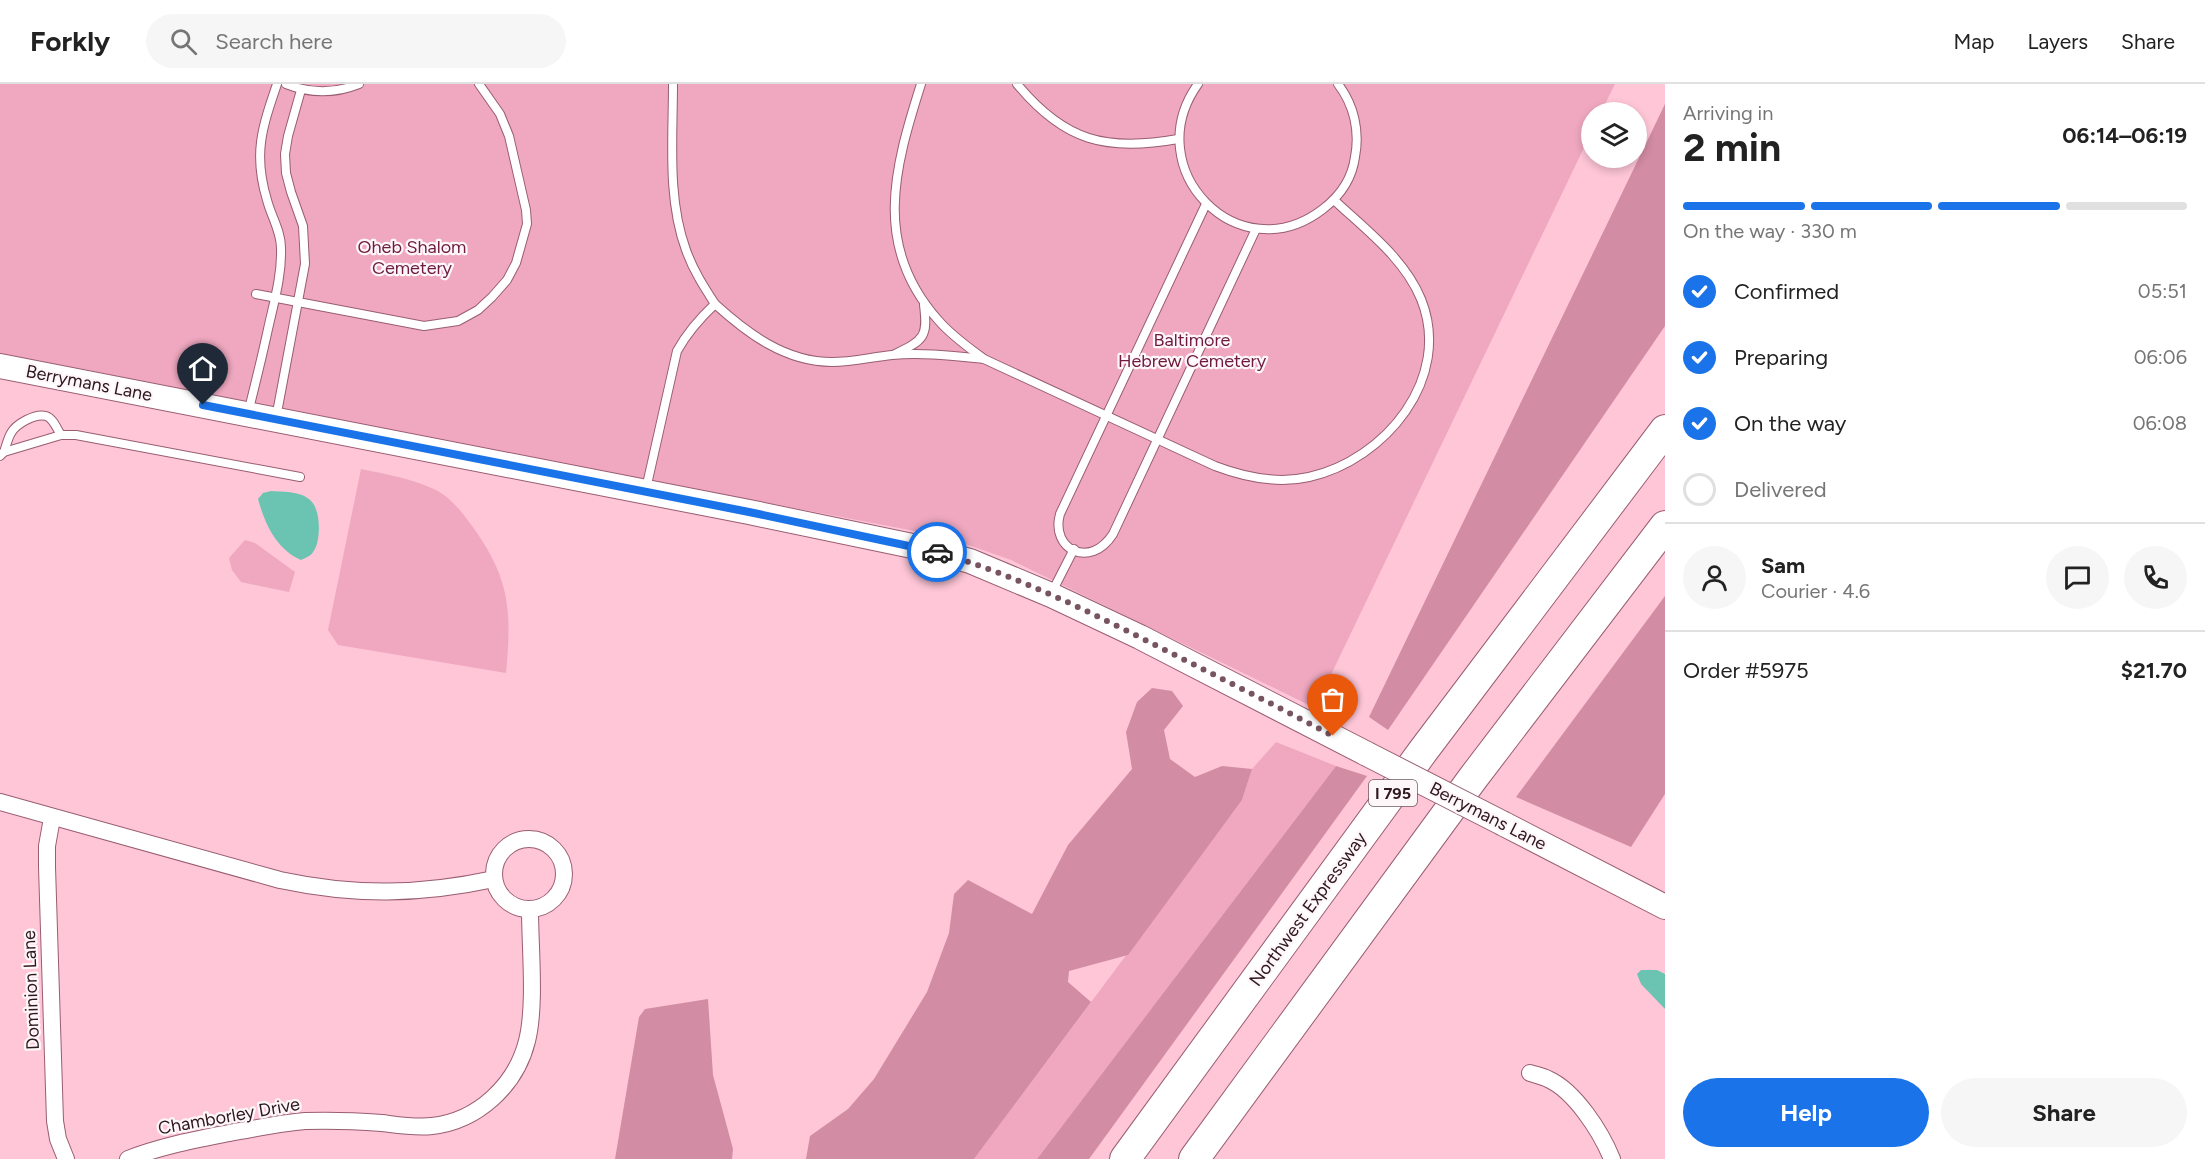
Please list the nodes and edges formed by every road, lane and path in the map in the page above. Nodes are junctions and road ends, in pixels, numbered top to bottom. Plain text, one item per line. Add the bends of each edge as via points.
1 (277, 84) edge
2 (286, 84) edge
3 (359, 84) edge
4 (479, 84) edge
5 (673, 84) edge
6 (921, 84) edge
7 (1017, 84) edge
8 (1198, 84) edge
9 (1338, 84) edge
10 (301, 90) junction
11 (1178, 139) junction
12 (1334, 200) junction
13 (1206, 204) junction
14 (1256, 229) junction
15 (256, 294) dead end
16 (276, 298) junction
17 (298, 302) junction
18 (924, 302) junction
19 (715, 304) junction
20 (892, 355) junction
21 (984, 359) junction
22 (0, 366) edge
23 (248, 414) junction
24 (1106, 414) junction
25 (276, 419) junction
26 (1665, 430) edge
27 (61, 435) junction
28 (1157, 439) junction
29 (2, 454) edge
30 (300, 477) dead end
31 (646, 492) junction
32 (1665, 526) edge
33 (1074, 549) junction
34 (1051, 595) junction
35 (0, 802) edge
36 (52, 818) junction
37 (494, 879) junction
38 (1665, 907) edge
39 (530, 910) junction
40 (1530, 1073) dead end
41 (66, 1159) edge
42 (128, 1159) edge
43 (1125, 1159) edge
44 (1194, 1159) edge
45 (1612, 1159) edge

1 - 16 lane via 259,153 261,179 281,245
2 - 10 lane
3 - 10 lane via 320,93
4 - 17 lane via 509,135 526,210 523,244 507,280 478,310 458,321 433,325
5 - 19 lane via 678,225 698,278
6 - 18 lane via 898,164 894,203 902,260
7 - 11 lane via 1053,121 1077,135 1122,144
8 - 11 lane via 1183,110
9 - 12 lane via 1350,104 1358,146 1347,183
10 - 17 lane via 285,154 286,173 305,241
11 - 13 lane via 1185,173
12 - 14 lane via 1311,219 1291,227
12 - 28 lane via 1382,244 1413,282 1422,301 1428,324 1428,351 1424,374 1404,416 1371,449 1308,477 1269,479 1235,473
13 - 14 lane via 1221,216
13 - 24 lane
14 - 28 lane
15 - 16 lane
16 - 17 lane
16 - 23 lane
17 - 25 lane
18 - 20 lane via 924,336
18 - 21 lane via 939,322
19 - 20 lane via 758,338 779,351 802,358 839,362
19 - 31 lane via 697,320 677,351
20 - 21 lane
21 - 24 lane
22 - 23 street, Berrymans Lane
23 - 25 street, Berrymans Lane
24 - 28 lane
24 - 33 lane via 1058,523 1065,543
25 - 31 street, Berrymans Lane
26 - 43 highway, Northwest Expressway / I 795
27 - 29 lane
27 - 29 lane via 52,420 36,416 11,432
27 - 30 lane via 90,437
28 - 33 lane via 1108,541 1094,552 1084,554
31 - 34 street, Berrymans Lane via 917,547 970,561
32 - 44 highway via 1473,778
33 - 34 lane
34 - 38 street, Berrymans Lane, bridge
35 - 36 street
36 - 37 street via 317,888 414,892
36 - 41 street, Dominion Lane via 47,867 55,1121
37 - 39 street via 505,900
37 - 39 street via 495,864 508,846 529,839 549,845 562,861 564,880 552,901
39 - 42 street, Chamborley Drive via 528,1041 513,1077 485,1105 432,1126 304,1121 176,1144
40 - 45 street via 1550,1079 1581,1107

